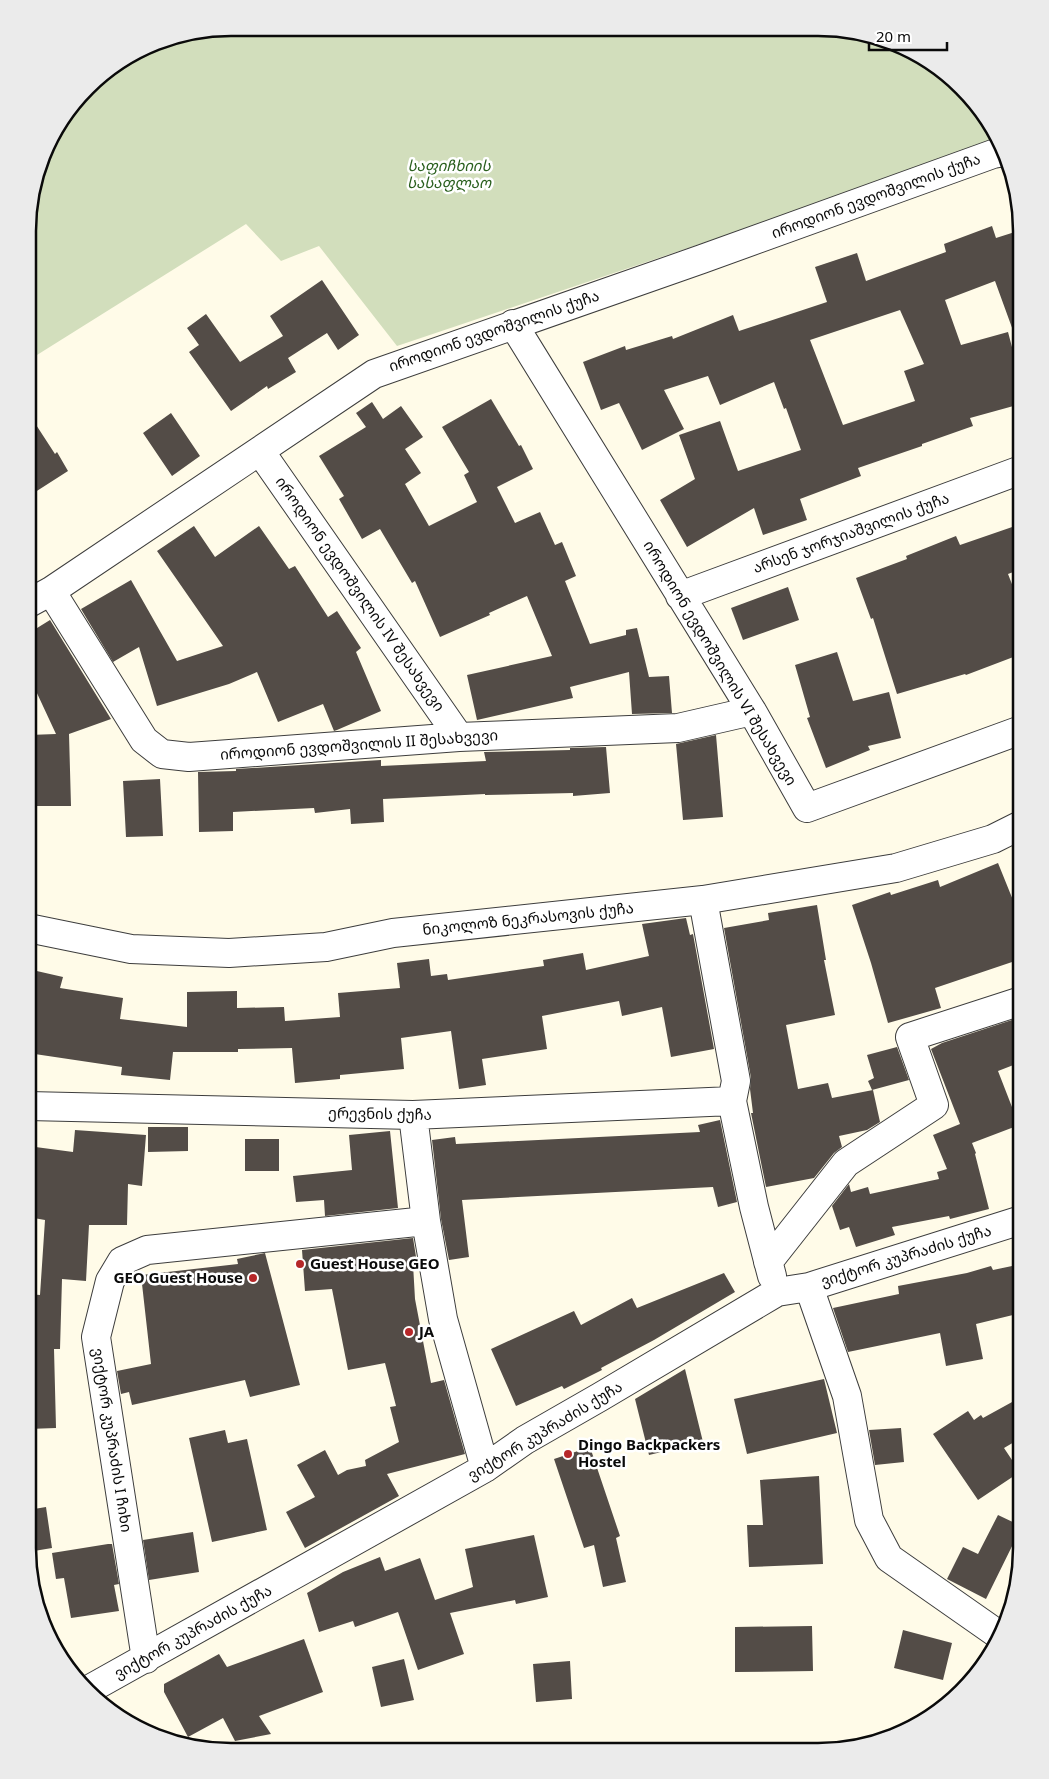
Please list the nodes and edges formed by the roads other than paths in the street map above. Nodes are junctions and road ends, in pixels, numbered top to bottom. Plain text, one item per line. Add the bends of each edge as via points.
1 (997, 153) edge
2 (514, 324) junction
3 (260, 451) junction
4 (1013, 473) edge
5 (680, 596) junction
6 (40, 597) edge
7 (752, 711) junction
8 (1013, 733) edge
9 (459, 737) junction
10 (1013, 829) edge
11 (703, 900) junction
12 (36, 930) edge
13 (1013, 1004) edge
14 (732, 1101) junction
15 (36, 1106) edge
16 (413, 1115) junction
17 (426, 1221) junction
18 (1013, 1223) edge
19 (768, 1262) junction
20 (809, 1287) junction
21 (777, 1292) junction
22 (485, 1468) junction
23 (994, 1632) edge
24 (146, 1659) junction
25 (94, 1687) edge

1 - 2 street, იროდიონ ევდოშვილის ქუჩა
2 - 3 street, იროდიონ ევდოშვილის ქუჩა via 374,374
2 - 5 street, იროდიონ ევდოშვილის VI შესახვევი
3 - 6 street, იროდიონ ევდოშვილის ქუჩა
3 - 9 street, იროდიონ ევდოშვილის IV შესახვევი
4 - 5 street, არსენ ჯორჯიაშვილის ქუჩა
5 - 7 street, იროდიონ ევდოშვილის VI შესახვევი
6 - 9 street, იროდიონ ევდოშვილის II შესახვევი via 144,740 162,754 189,756
7 - 8 street, იროდიონ ევდოშვილის VI შესახვევი via 807,808
7 - 9 street, იროდიონ ევდოშვილის II შესახვევი via 678,728
10 - 11 street, ნიკოლოზ ნეკრასოვის ქუჩა via 993,839 896,868
11 - 12 street, ნიკოლოზ ნეკრასოვის ქუჩა via 393,933 326,947 228,953 131,949
11 - 14 street via 736,1081
13 - 19 street via 910,1037 934,1105 846,1163
14 - 16 street, ერევნის ქუჩა
14 - 19 street
15 - 16 street, ერევნის ქუჩა
16 - 17 street
17 - 22 street via 443,1319
17 - 24 street, ვიქტორ კუპრაძის I ჩიხი via 147,1250 122,1261 110,1281 96,1337
18 - 20 street, ვიქტორ კუპრაძის ქუჩა
19 - 21 street
20 - 21 street, ვიქტორ კუპრაძის ქუჩა
20 - 23 street via 847,1396 869,1520 889,1558
21 - 22 street, ვიქტორ კუპრაძის ქუჩა via 525,1440
22 - 24 street, ვიქტორ კუპრაძის ქუჩა
24 - 25 street, ვიქტორ კუპრაძის ქუჩა

